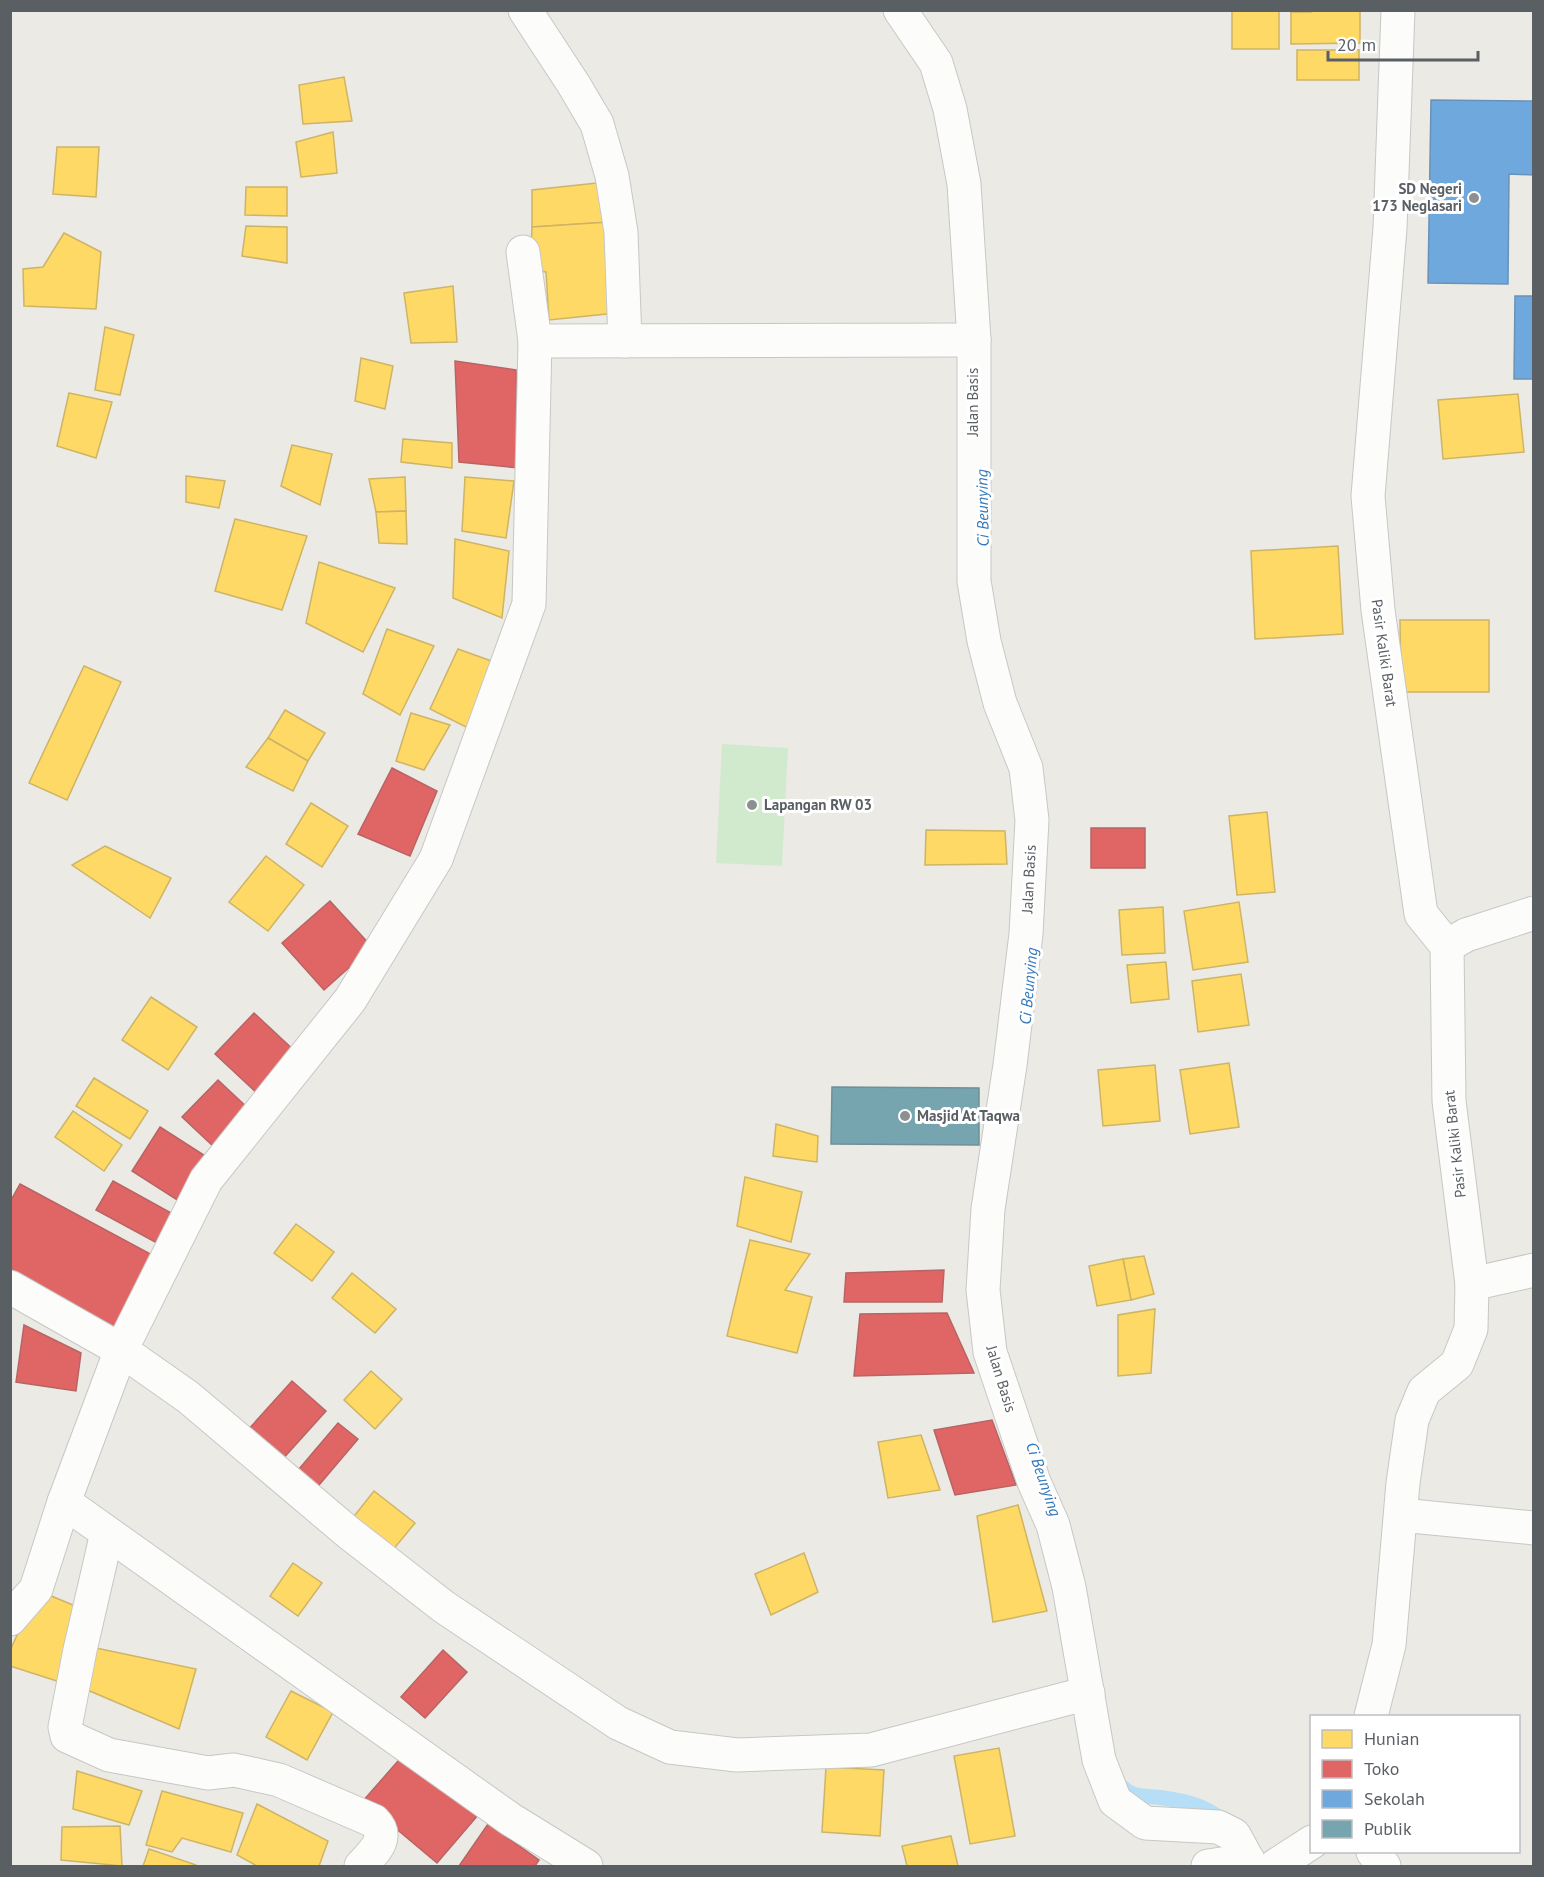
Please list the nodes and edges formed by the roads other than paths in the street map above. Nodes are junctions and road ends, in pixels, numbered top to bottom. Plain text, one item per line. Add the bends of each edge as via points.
1 (525, 10) edge
2 (900, 10) edge
3 (1398, 10) edge
4 (523, 252) dead end
5 (974, 340) junction
6 (535, 341) junction
7 (626, 341) junction
8 (1533, 913) edge
9 (1447, 946) junction
10 (1533, 1270) edge
11 (1472, 1284) junction
12 (10, 1287) edge
13 (121, 1350) junction
14 (64, 1502) junction
15 (1401, 1515) junction
16 (1533, 1528) edge
17 (107, 1533) junction
18 (10, 1619) edge
19 (1088, 1693) junction
20 (1371, 1715) edge
21 (1310, 1842) edge
22 (1374, 1853) edge
23 (1258, 1864) edge
24 (361, 1866) edge
25 (586, 1866) edge
26 (1208, 1866) edge
27 (1384, 1866) edge

1 - 7 street via 597,124 612,176 621,232
2 - 5 street, Jalan Basis via 936,63 950,109 964,184
3 - 9 street, Pasir Kaliki Barat via 1390,228 1368,496 1378,610 1421,914
4 - 6 street
5 - 7 street
5 - 19 street, Jalan Basis via 974,581 1000,703 1026,768 1032,820 1026,934 988,1209 983,1290 990,1352 1034,1482 1053,1525 1070,1587
6 - 7 street
6 - 13 street via 529,604 436,859 350,1000 206,1180
8 - 9 street via 1466,935
9 - 11 street, Pasir Kaliki Barat via 1449,1101
10 - 11 street
11 - 15 street, Pasir Kaliki Barat via 1471,1329 1457,1364 1424,1391 1412,1420
12 - 13 street
13 - 14 street
13 - 19 street via 188,1397 349,1533 444,1607 618,1723 670,1747 737,1755 871,1750
14 - 17 street
14 - 18 street via 36,1589
15 - 16 street
15 - 20 street, Pasir Kaliki Barat via 1389,1645
17 - 24 street via 65,1727 68,1736 109,1755 208,1773 234,1770 279,1780 374,1821 382,1833 381,1841
17 - 25 street via 510,1819
19 - 23 street, Jalan Basis via 1099,1760 1115,1801 1145,1823 1218,1827 1234,1835
21 - 23 street
22 - 27 street
23 - 26 street

